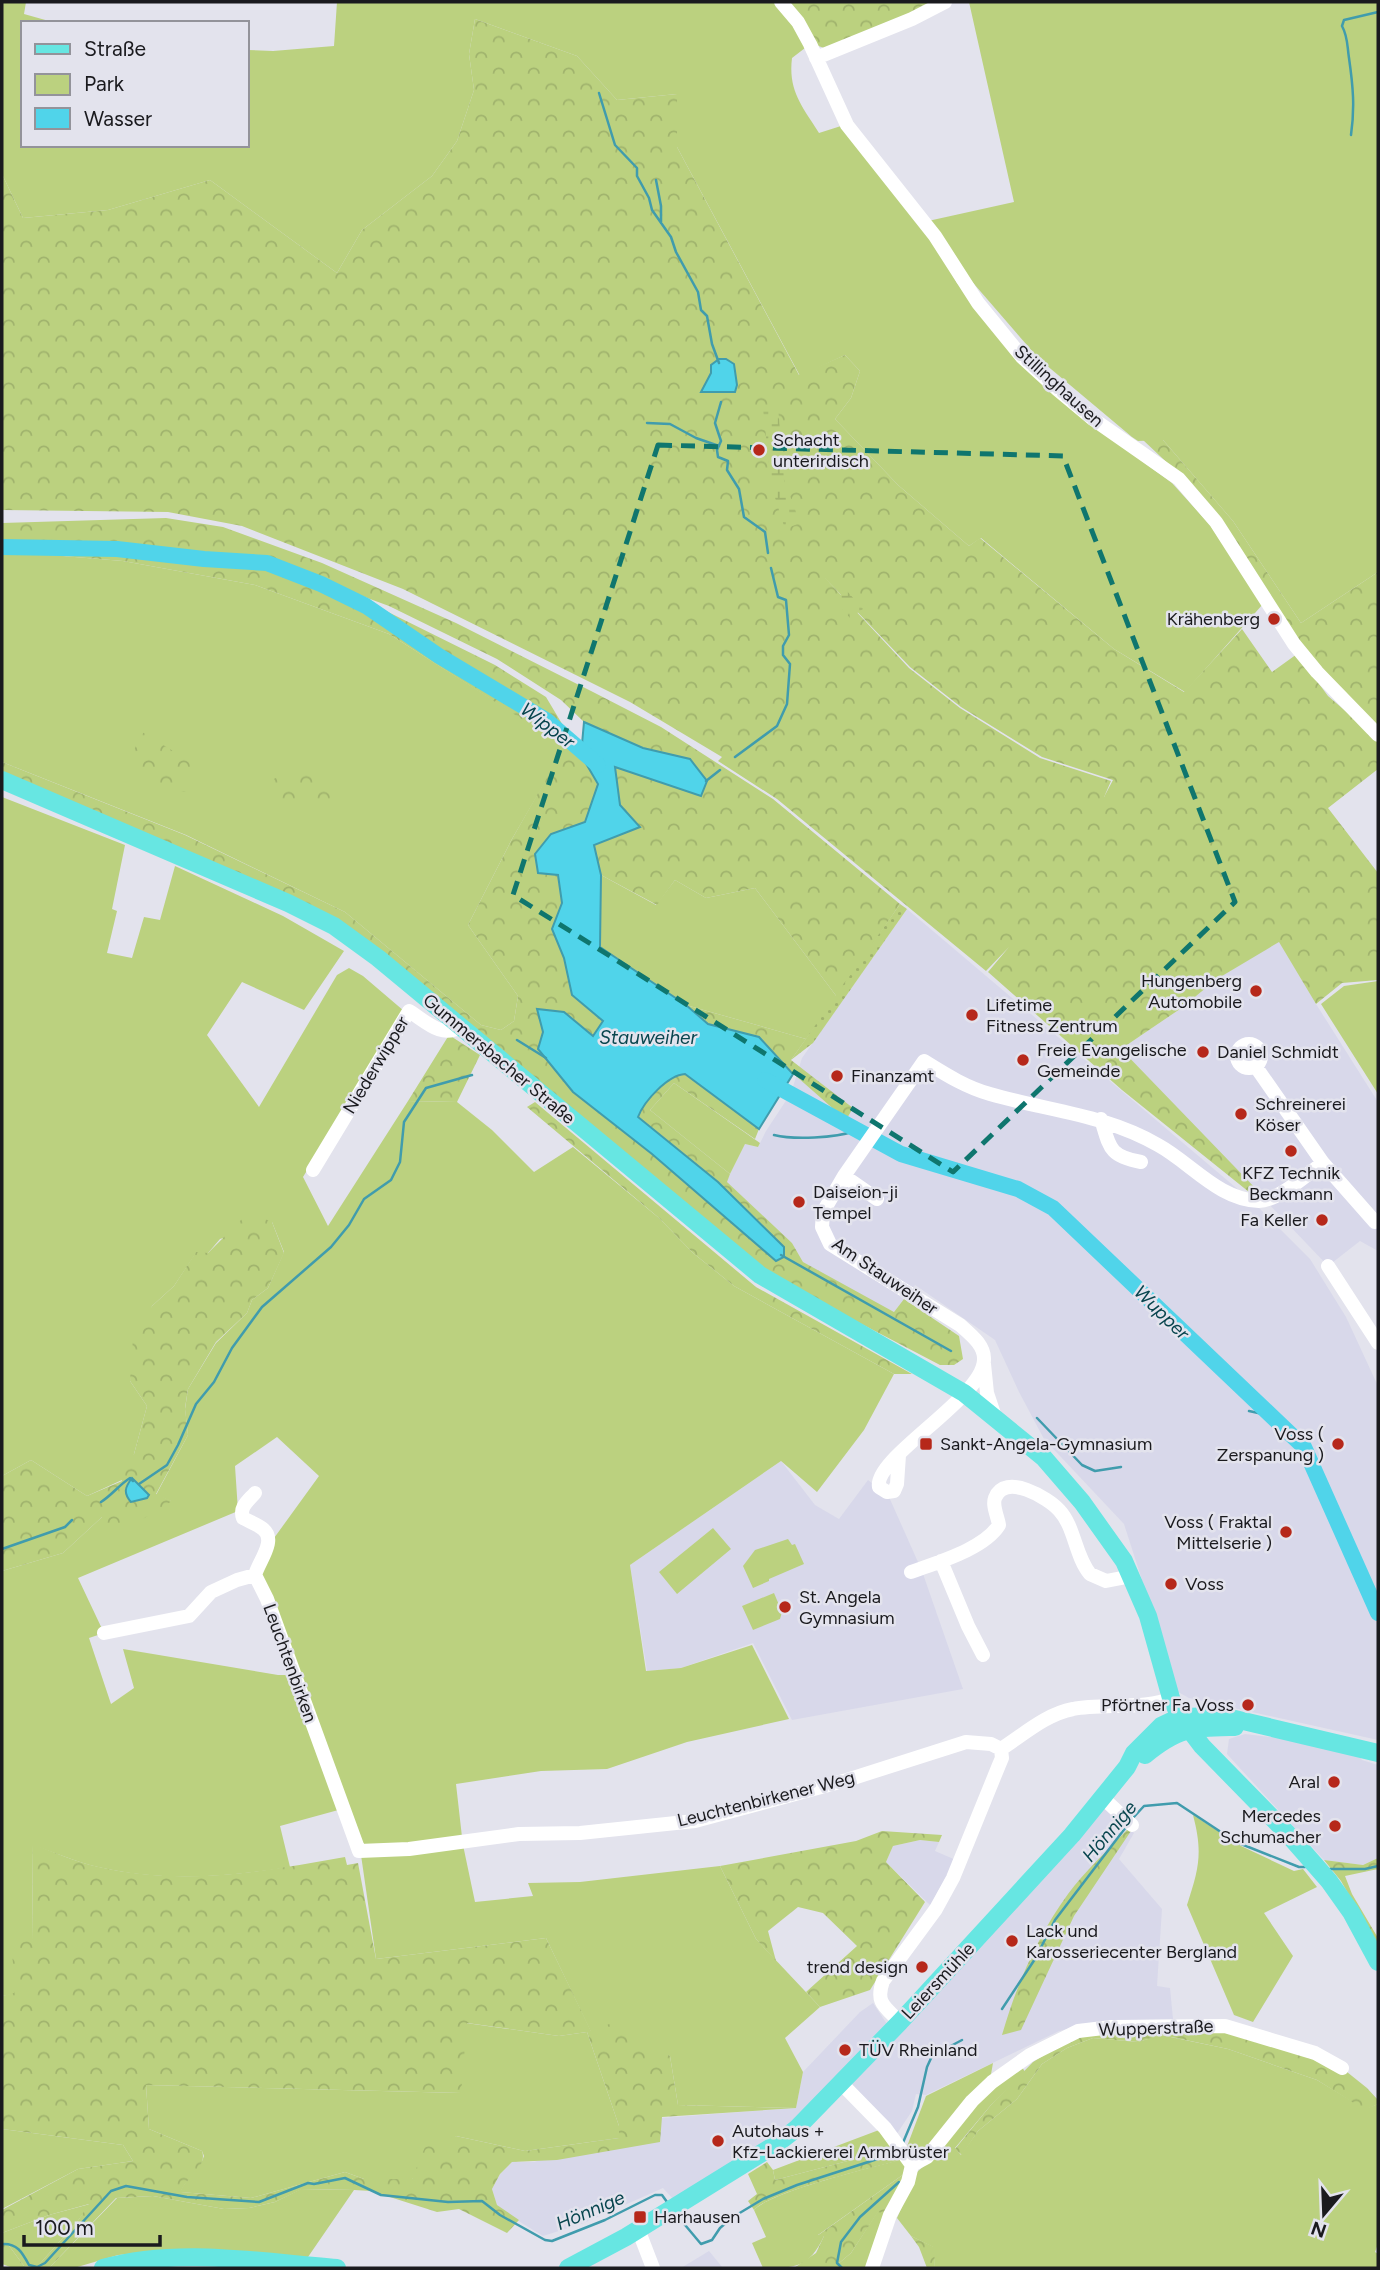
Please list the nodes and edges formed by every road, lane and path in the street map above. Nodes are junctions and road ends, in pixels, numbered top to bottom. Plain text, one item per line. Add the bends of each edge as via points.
1 (781, 2) edge
2 (945, 2) edge
3 (816, 58) junction
4 (1378, 735) edge
5 (2, 780) edge
6 (461, 1027) junction
7 (1256, 1067) dead end
8 (1101, 1119) junction
9 (1141, 1162) dead end
10 (1323, 1163) junction
11 (313, 1170) dead end
12 (844, 1176) junction
13 (877, 1199) dead end
14 (1375, 1222) dead end
15 (1328, 1266) dead end
16 (1378, 1343) edge
17 (984, 1362) junction
18 (964, 1393) junction
19 (995, 1417) junction
20 (899, 1455) dead end
21 (255, 1493) dead end
22 (942, 1561) junction
23 (911, 1572) dead end
24 (255, 1575) junction
25 (1132, 1576) junction
26 (104, 1633) dead end
27 (983, 1655) dead end
28 (1171, 1698) junction
29 (1184, 1723) junction
30 (1256, 1725) junction
31 (1233, 1727) junction
32 (1001, 1749) junction
33 (1378, 1753) edge
34 (1221, 1765) junction
35 (1103, 1798) junction
36 (1129, 1822) dead end
37 (359, 1851) joint
38 (1378, 1962) edge
39 (900, 2022) junction
40 (1342, 2068) dead end
41 (840, 2082) junction
42 (912, 2165) junction
43 (638, 2229) junction
44 (182, 2262) edge
45 (103, 2268) edge
46 (337, 2268) edge
47 (568, 2268) edge
48 (653, 2268) edge
49 (872, 2268) edge

1 - 3 street, Stillinghausen
2 - 3 street
3 - 4 street, Stillinghausen via 847,125 1022,357 1093,419 1179,479 1216,522 1294,644
5 - 6 main road, Gummersbacher Straße via 309,912 356,942
6 - 11 street, Niederwipper via 441,1031 409,1011
6 - 18 main road, Gummersbacher Straße via 760,1275
7 - 10 street
8 - 9 street via 1113,1151 1122,1159
8 - 10 street, Am Stauweiher via 1159,1145 1238,1198 1267,1201
8 - 12 street, Am Stauweiher via 989,1094 957,1082 923,1061
10 - 14 street
12 - 13 street
12 - 17 street, Am Stauweiher via 822,1212 822,1227 830,1244 960,1325 981,1347
15 - 16 street
17 - 18 street
17 - 19 street
18 - 19 main road, Gummersbacher Straße
18 - 20 street
19 - 25 main road, Gummersbacher Straße via 1044,1458 1118,1550
21 - 24 street via 241,1513 269,1536
22 - 23 street
22 - 25 street via 993,1535 999,1525 995,1498 1000,1491 1014,1487 1039,1494 1061,1512 1090,1574 1106,1581
22 - 27 street
24 - 26 street via 211,1592 189,1616
24 - 37 street, Leuchtenbirken
25 - 28 main road, Gummersbacher Straße
28 - 29 main road, Gummersbacher Straße
28 - 32 street via 1161,1704 1069,1709 1034,1725
29 - 30 main road, Leiersmühle via 1222,1716
29 - 31 main road, Leiersmühle
29 - 34 main road, Gummersbacher Straße
29 - 35 main road, Leiersmühle via 1127,1767
30 - 31 main road, Leiersmühle
30 - 33 main road, Leiersmühle
31 - 34 main road via 1220,1744
32 - 37 street, Leuchtenbirkener Weg via 966,1742 695,1821
32 - 39 street via 1002,1758 953,1878 878,1993 882,2005
34 - 38 main road, Gummersbacher Straße via 1314,1862 1351,1912
35 - 36 street
35 - 39 main road, Leiersmühle
39 - 41 main road, Leiersmühle
40 - 42 street, Wupperstraße via 1315,2053 1225,2026 1078,2031 1030,2055 992,2082 927,2157
41 - 42 street via 885,2128
41 - 43 main road, Leiersmühle via 778,2143
42 - 49 street
43 - 47 main road, Leiersmühle
43 - 48 street
44 - 45 main road via 142,2259
44 - 46 main road

